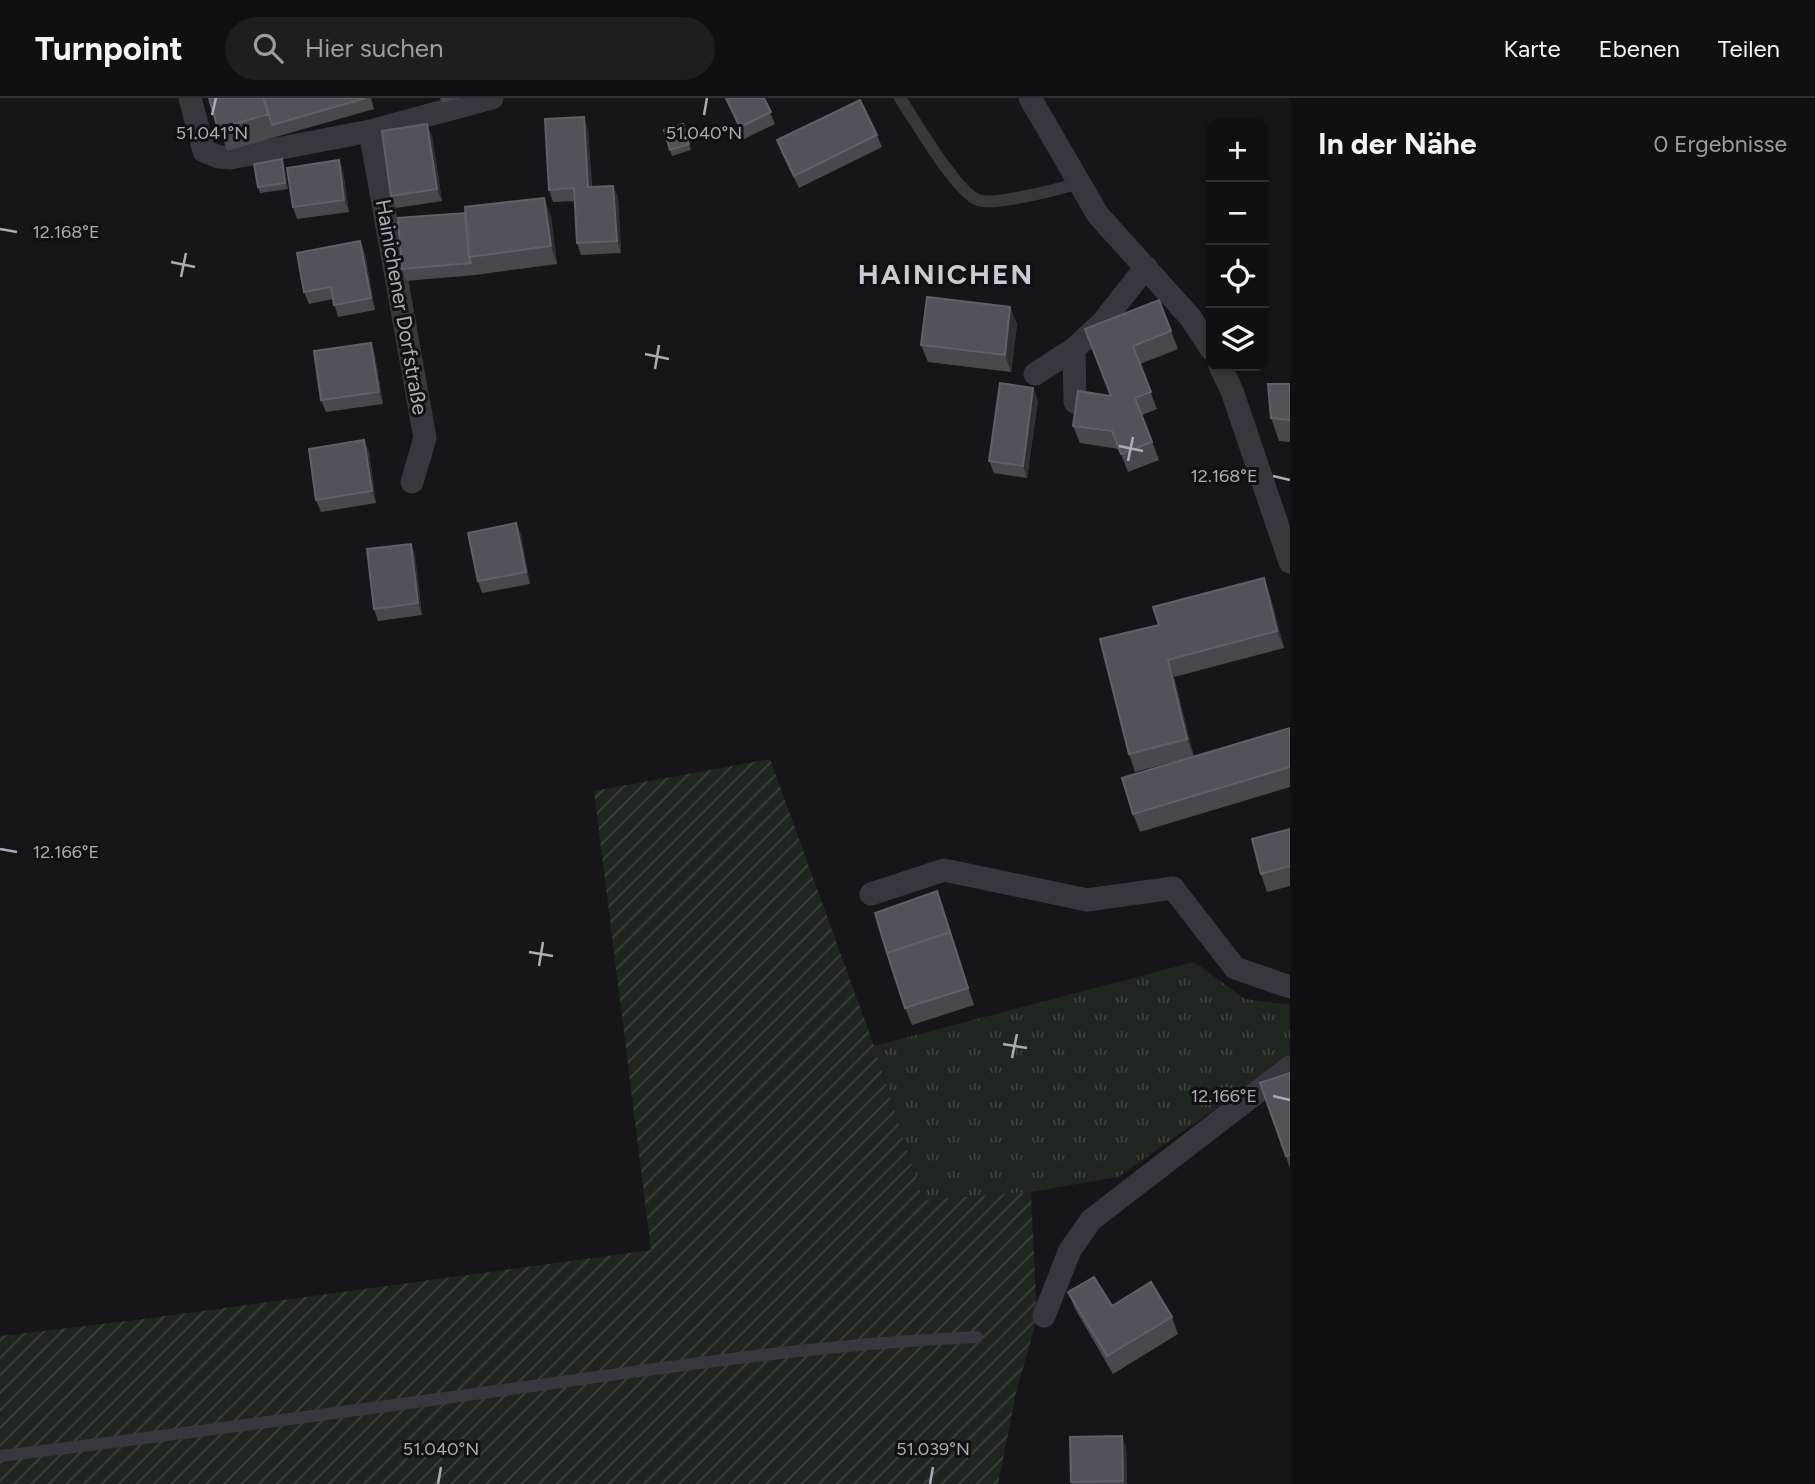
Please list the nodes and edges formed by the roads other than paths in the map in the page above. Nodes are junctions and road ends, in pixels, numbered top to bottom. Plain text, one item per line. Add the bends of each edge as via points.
1 (190, 98) edge
2 (492, 98) edge
3 (900, 98) edge
4 (1030, 98) edge
5 (370, 131) junction
6 (1078, 183) junction
7 (1146, 267) junction
8 (1206, 341) edge
9 (1074, 349) junction
10 (1222, 371) edge
11 (1035, 374) dead end
12 (1075, 402) edge
13 (412, 482) dead end
14 (1290, 562) edge
15 (871, 894) dead end
16 (1290, 987) edge
17 (1290, 1066) edge
18 (1044, 1316) dead end
19 (977, 1337) dead end
20 (0, 1456) edge

1 - 5 street via 204,151 219,157
2 - 5 street
3 - 6 lane via 952,175 979,201 1055,191
4 - 6 street
5 - 13 street, Hainichener Dorfstraße via 425,438
6 - 7 street via 1098,215
7 - 8 street
7 - 9 street via 1102,323
9 - 11 street
9 - 12 street
10 - 14 street
15 - 16 street via 944,870 1087,900 1173,888 1235,968
17 - 18 street via 1091,1220 1070,1250
19 - 20 lane via 731,1358

